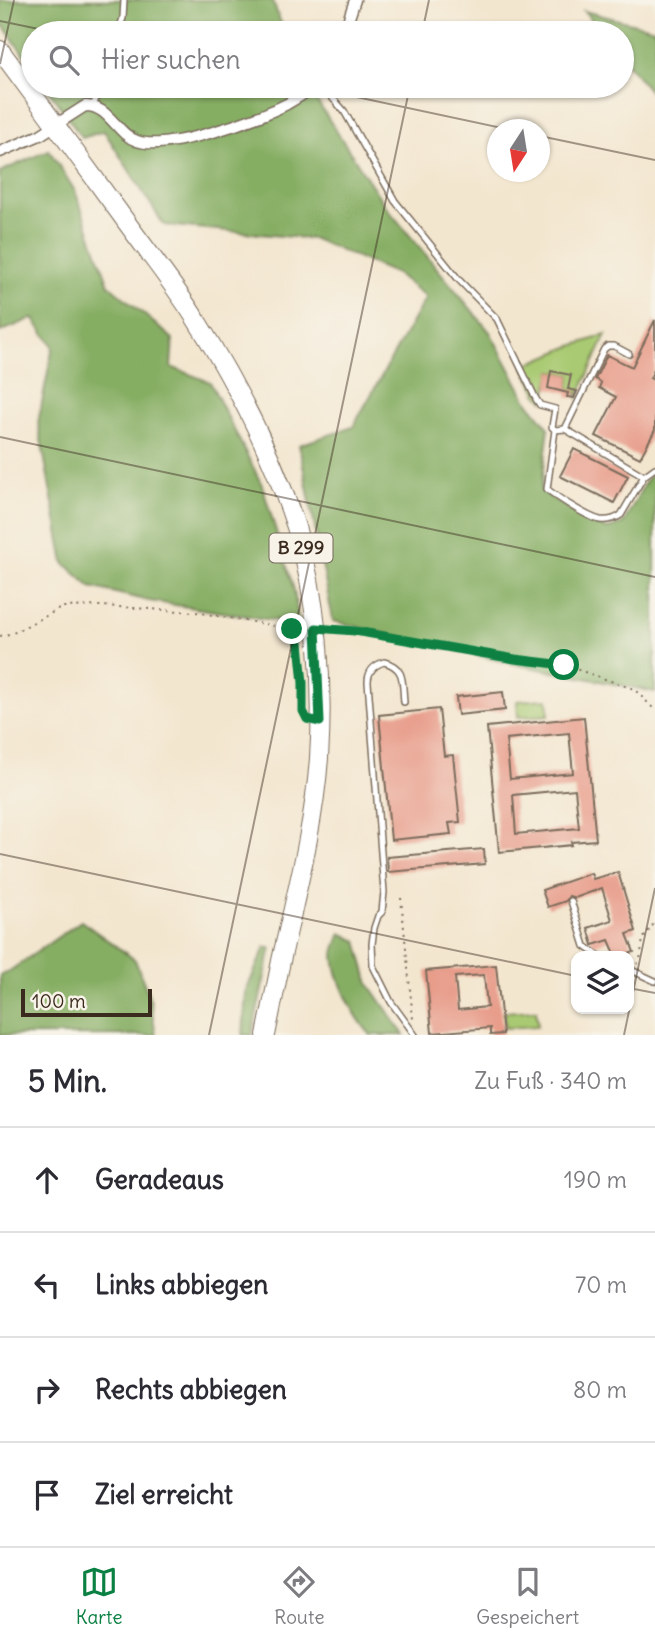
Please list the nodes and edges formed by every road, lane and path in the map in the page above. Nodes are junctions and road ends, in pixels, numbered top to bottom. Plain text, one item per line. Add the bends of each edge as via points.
1 (124, 0) edge
2 (355, 0) edge
3 (122, 21) edge
4 (348, 21) edge
5 (0, 50) edge
6 (21, 78) edge
7 (36, 98) edge
8 (97, 98) edge
9 (296, 98) edge
10 (333, 98) edge
11 (93, 106) junction
12 (57, 126) junction
13 (0, 152) edge
14 (629, 354) dead end
15 (565, 429) junction
16 (555, 430) junction
17 (655, 468) edge
18 (644, 476) junction
19 (316, 628) junction
20 (0, 636) edge
21 (404, 702) dead end
22 (655, 710) edge
23 (320, 722) junction
24 (401, 898) dead end
25 (571, 901) dead end
26 (655, 922) edge
27 (592, 951) edge
28 (634, 966) edge
29 (634, 972) edge
30 (655, 981) edge
31 (407, 1025) junction
32 (266, 1035) edge
33 (415, 1035) edge

1 - 3 lane
2 - 4 street
5 - 6 main road, B 299
7 - 12 main road, B 299
8 - 11 lane
9 - 11 street via 262,116 152,144 128,137
10 - 16 lane via 395,201 459,280 497,318 536,399 555,409
11 - 12 street via 76,111
12 - 13 street
12 - 19 main road, B 299 via 194,317 263,441 295,527
14 - 15 lane via 614,346 604,349
15 - 16 lane
15 - 18 lane
16 - 18 lane via 547,489 591,517 616,519
17 - 18 lane
19 - 22 path via 564,665 634,689
19 - 23 main road, B 299
20 - 23 path via 62,607 103,606 196,612 292,629 298,633 303,711 307,719
21 - 31 lane via 395,665 384,662 374,666 368,682 384,892 374,928 373,966
23 - 32 main road, B 299 via 314,802
24 - 31 path via 413,1019
25 - 27 lane via 585,946
26 - 28 path via 643,939 640,960
29 - 30 lane
31 - 33 lane

